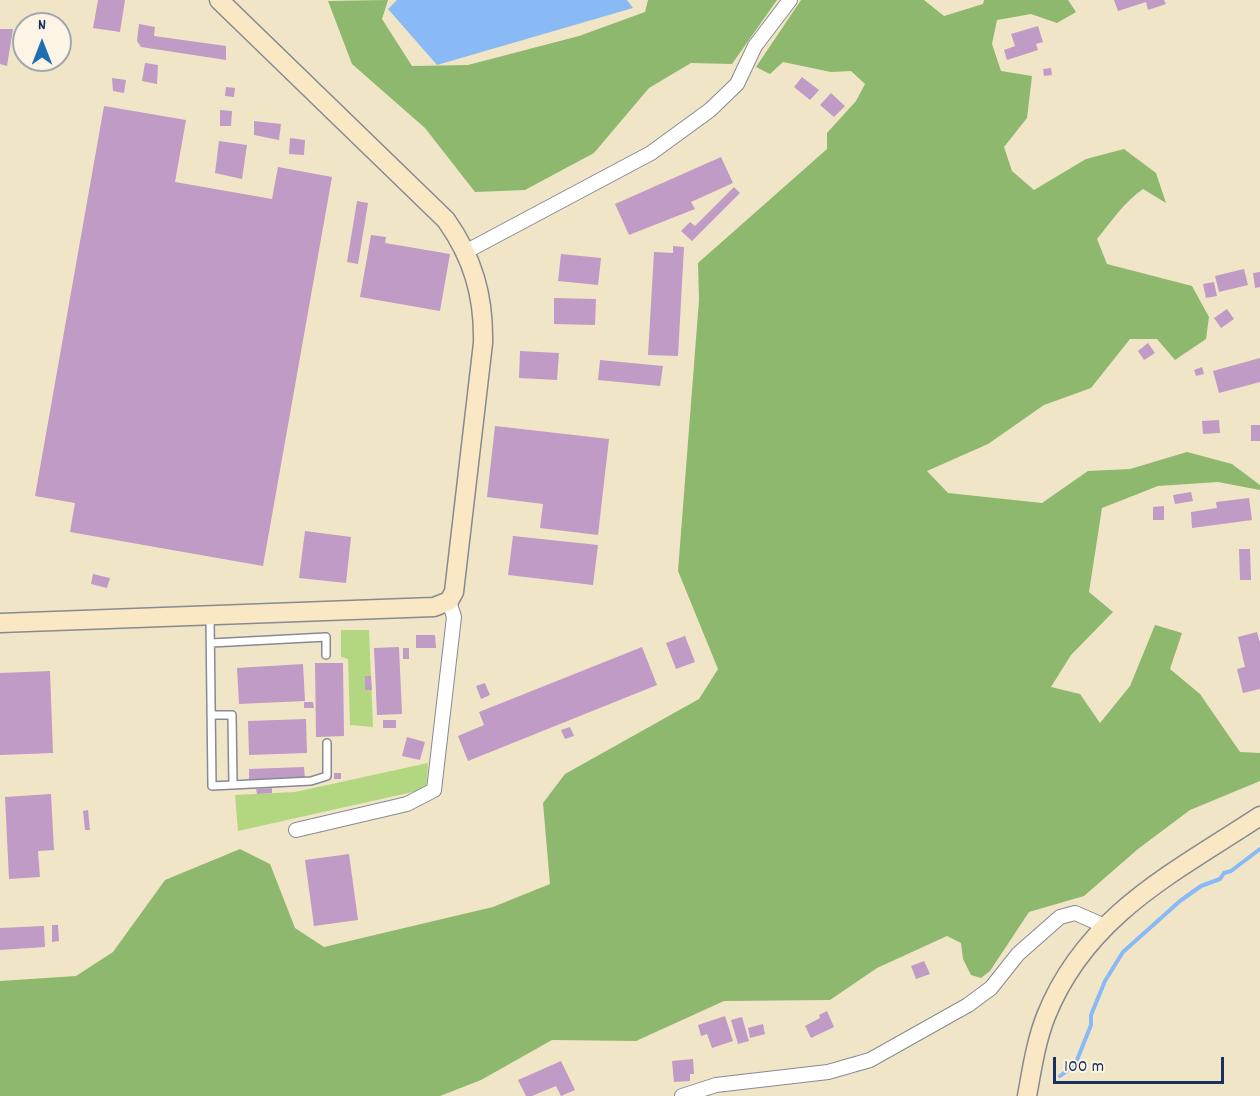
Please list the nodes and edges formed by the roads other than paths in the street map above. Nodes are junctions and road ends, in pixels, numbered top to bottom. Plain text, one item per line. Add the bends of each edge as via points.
1 (219, 0) edge
2 (790, 0) edge
3 (466, 251) junction
4 (449, 601) junction
5 (210, 615) junction
6 (0, 623) edge
7 (211, 644) junction
8 (326, 655) dead end
9 (212, 715) junction
10 (327, 743) dead end
11 (233, 785) junction
12 (1260, 816) edge
13 (296, 830) dead end
14 (1105, 926) junction
15 (682, 1096) edge
16 (1028, 1096) edge

1 - 3 street via 427,200
2 - 3 street via 755,46 737,84 710,110 651,153
3 - 4 street via 479,287 483,343 457,573
4 - 5 street via 434,607
4 - 13 street via 454,617 434,790 407,804
5 - 6 street
5 - 7 lane
7 - 8 lane via 326,637
7 - 9 lane
9 - 11 lane via 232,715
9 - 11 lane via 212,786
10 - 11 lane via 327,776 311,781
12 - 14 street via 1147,888
14 - 15 street via 1075,913 1060,917 1018,954 991,988 870,1060 828,1072 716,1085
14 - 16 street via 1076,960 1053,999 1037,1045

